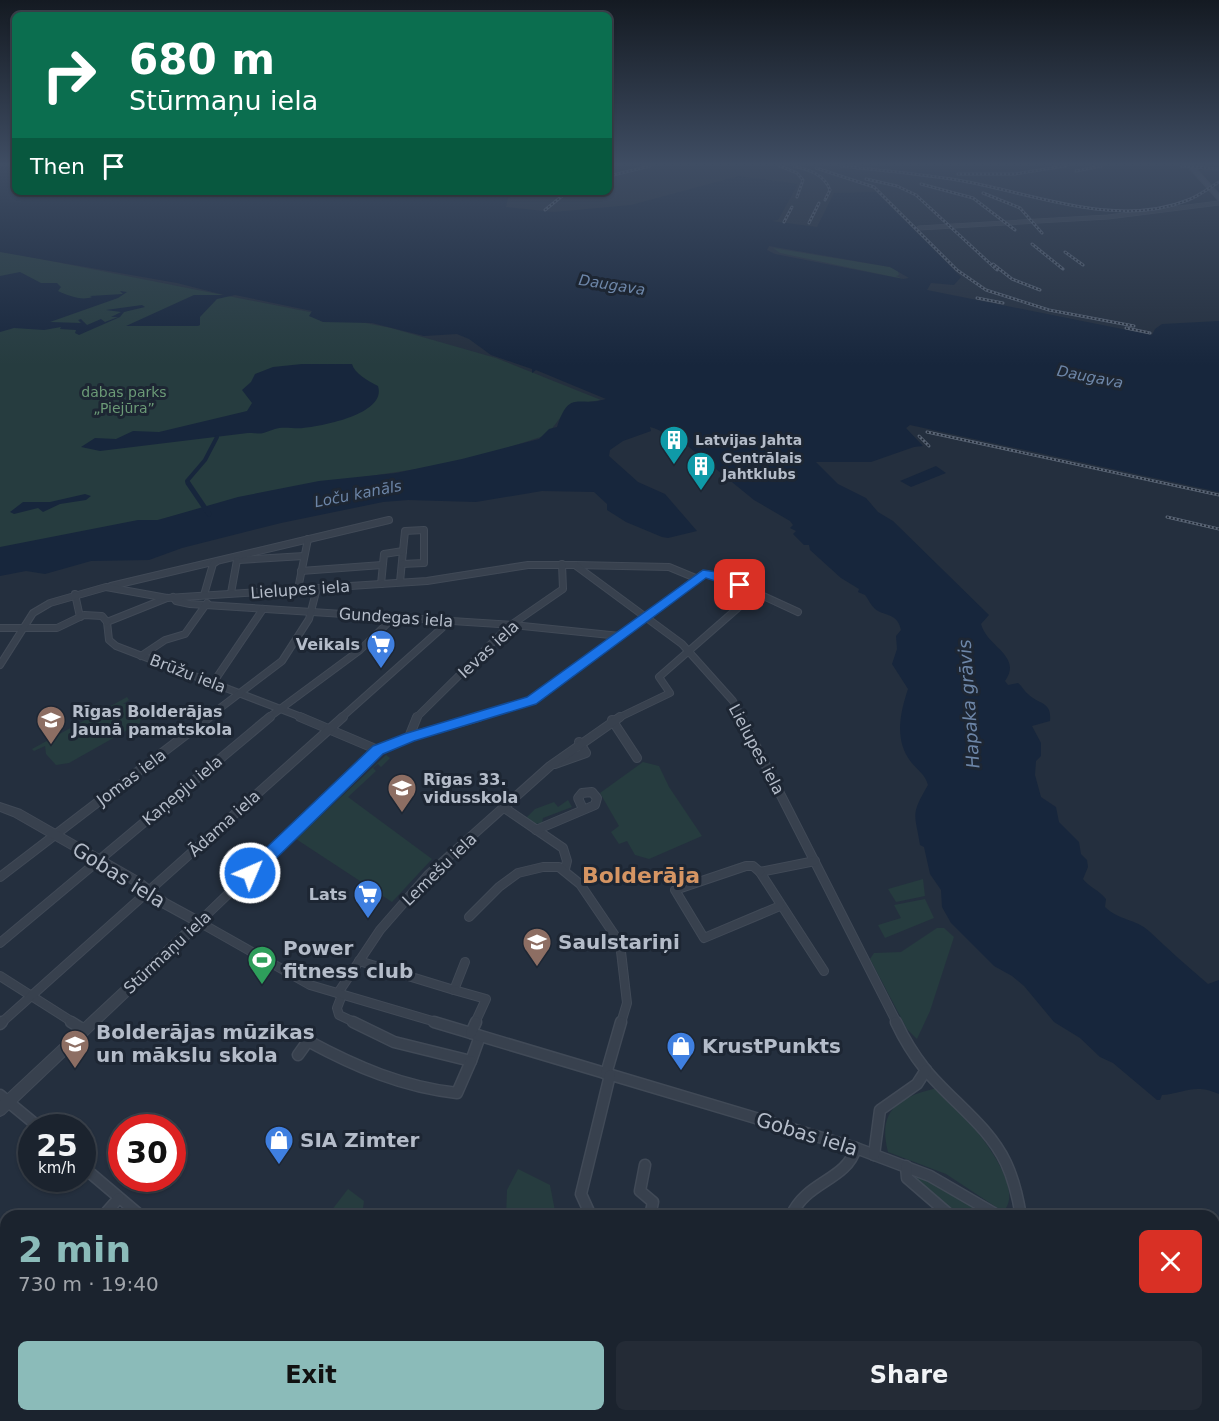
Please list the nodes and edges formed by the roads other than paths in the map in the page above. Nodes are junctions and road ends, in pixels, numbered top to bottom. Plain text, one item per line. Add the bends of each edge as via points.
1 (389, 519) dead end
2 (308, 539) junction
3 (264, 549) junction
4 (403, 551) junction
5 (304, 556) junction
6 (262, 559) junction
7 (240, 560) junction
8 (215, 561) junction
9 (402, 564) junction
10 (562, 564) junction
11 (382, 565) junction
12 (575, 565) junction
13 (301, 571) junction
14 (698, 579) junction
15 (400, 582) junction
16 (381, 584) junction
17 (106, 587) junction
18 (317, 588) junction
19 (298, 589) junction
20 (231, 593) junction
21 (755, 593) junction
22 (75, 594) junction
23 (208, 595) junction
24 (170, 597) junction
25 (206, 605) junction
26 (262, 609) junction
27 (312, 612) junction
28 (798, 612) dead end
29 (80, 617) junction
30 (394, 617) junction
31 (647, 617) junction
32 (446, 620) junction
33 (107, 622) junction
34 (513, 626) junction
35 (23, 627) junction
36 (0, 628) edge
37 (620, 636) junction
38 (689, 651) junction
39 (141, 656) junction
40 (0, 665) edge
41 (213, 684) junction
42 (240, 694) junction
43 (279, 709) junction
44 (612, 720) junction
45 (330, 728) junction
46 (409, 737) junction
47 (579, 742) junction
48 (378, 750) junction
49 (637, 758) dead end
50 (547, 767) junction
51 (503, 807) junction
52 (583, 809) dead end
53 (2, 810) edge
54 (536, 830) junction
55 (54, 835) junction
56 (98, 861) junction
57 (814, 861) junction
58 (565, 869) junction
59 (760, 872) junction
60 (0, 878) edge
61 (150, 891) junction
62 (780, 906) junction
63 (469, 916) dead end
64 (199, 922) junction
65 (0, 943) edge
66 (359, 961) junction
67 (465, 962) dead end
68 (824, 970) dead end
69 (0, 976) edge
70 (454, 990) junction
71 (340, 994) junction
72 (32, 996) junction
73 (0, 1024) edge
74 (84, 1030) junction
75 (476, 1035) junction
76 (298, 1055) dead end
77 (471, 1061) junction
78 (926, 1070) junction
79 (608, 1074) junction
80 (3, 1102) edge
81 (20, 1114) edge
82 (856, 1148) junction
83 (874, 1155) junction
84 (645, 1165) dead end
85 (906, 1166) junction
86 (96, 1178) edge
87 (119, 1198) junction
88 (108, 1210) edge
89 (134, 1210) edge
90 (588, 1210) edge
91 (651, 1210) edge
92 (793, 1210) edge
93 (945, 1210) edge
94 (989, 1210) edge
95 (1020, 1210) edge

1 - 2 street
2 - 3 street
2 - 5 street
3 - 6 street
3 - 8 street
4 - 9 street
4 - 9 street via 405,531 424,530 424,563
4 - 11 street via 386,553
5 - 6 street
5 - 13 street
6 - 7 street
7 - 8 street
7 - 20 street
8 - 17 street
8 - 23 street
9 - 15 street
10 - 12 street, Lielupes iela
10 - 15 street, Lielupes iela
10 - 34 street, Ievas iela via 562,589
11 - 13 street
11 - 16 street
12 - 14 street via 669,567
12 - 31 street, Lielupes iela
13 - 19 street
14 - 21 street via 703,574 713,574
14 - 31 street, Stūrmaņu iela
15 - 16 street, Lielupes iela
16 - 18 street, Lielupes iela
17 - 22 street, Lielupes iela
17 - 24 street, Lielupes iela
18 - 19 street, Lielupes iela
18 - 27 street, Jomas iela
19 - 20 street, Lielupes iela
20 - 23 street, Lielupes iela
21 - 28 street
21 - 38 street, Lemešu iela
22 - 29 street
22 - 35 street, Lielupes iela via 36,609
23 - 24 street, Lielupes iela
23 - 25 street
24 - 25 street, Gundegas iela
24 - 33 street
25 - 26 street, Gundegas iela
25 - 39 street via 185,634 165,640
26 - 27 street, Gundegas iela
26 - 41 street
27 - 30 street, Gundegas iela
27 - 42 street, Jomas iela via 286,657
29 - 33 street via 95,615
29 - 35 street via 61,627
30 - 32 street, Gundegas iela
30 - 43 street, Kaņepju iela via 360,650
31 - 37 street, Stūrmaņu iela
31 - 38 street, Lielupes iela
32 - 34 street, Gundegas iela
32 - 45 street, Ādama iela via 442,628
33 - 39 street, Brūžu iela via 109,640
34 - 37 street, Gundegas iela
34 - 46 street, Ievas iela via 417,716
35 - 36 street
35 - 40 street, Lielupes iela
37 - 46 street, Stūrmaņu iela via 532,701
38 - 44 street, Lemešu iela via 658,677 670,693
38 - 57 street, Lielupes iela via 733,701
39 - 41 street, Brūžu iela
41 - 42 street, Brūžu iela
42 - 43 street, Brūžu iela
42 - 55 street, Jomas iela
43 - 45 street, Brūžu iela
43 - 56 street, Kaņepju iela
44 - 47 street, Lemešu iela
44 - 49 street
45 - 48 street, Brūžu iela
45 - 61 street, Ādama iela
46 - 48 street, Stūrmaņu iela
47 - 50 street, Lemešu iela
47 - 50 street via 585,753
48 - 64 street, Stūrmaņu iela
50 - 51 street, Lemešu iela
51 - 54 street
51 - 66 street, Lemešu iela via 410,893
52 - 54 street
53 - 55 street, Gobas iela
54 - 58 street via 563,848
55 - 56 street, Gobas iela
55 - 60 street, Jomas iela
56 - 61 street, Gobas iela
56 - 65 street, Kaņepju iela
57 - 59 street
57 - 78 street, Lielupes iela via 909,1048
58 - 63 street via 551,866 520,870
58 - 79 street via 610,926 622,952 627,1003
59 - 62 street
59 - 62 street via 746,866 675,890 704,938
61 - 64 street, Gobas iela
61 - 72 street, Ādama iela
62 - 68 street
64 - 71 street, Gobas iela via 310,985
64 - 74 street, Stūrmaņu iela
66 - 70 street
66 - 71 street, Lemešu iela
67 - 70 street
69 - 72 street
70 - 75 street via 486,999
71 - 75 street, Gobas iela
71 - 77 street via 337,1012 361,1027 402,1044
72 - 73 street, Ādama iela
72 - 74 street
74 - 80 street, Stūrmaņu iela
75 - 77 street
75 - 79 street, Gobas iela
76 - 77 street via 308,1041 397,1083 458,1093
78 - 83 street via 917,1084 880,1110
78 - 95 street, Lielupes iela via 973,1116 995,1144 1011,1174
79 - 82 street, Gobas iela
79 - 90 street via 581,1194
80 - 81 street
82 - 83 street, Gobas iela
82 - 92 street via 855,1156 846,1165 796,1203
83 - 85 street, Gobas iela
84 - 91 street via 640,1191 653,1202
85 - 93 street via 909,1180
85 - 94 street, Gobas iela via 953,1187
86 - 87 street
87 - 88 street
87 - 89 street

